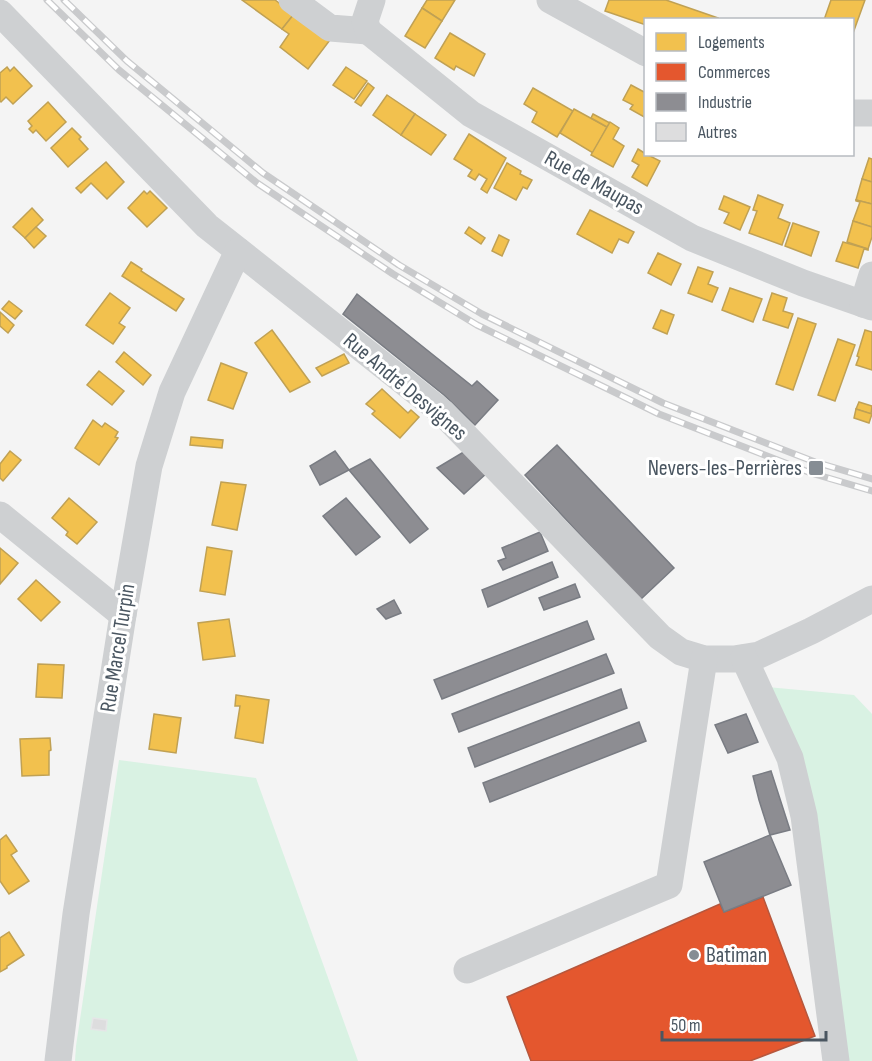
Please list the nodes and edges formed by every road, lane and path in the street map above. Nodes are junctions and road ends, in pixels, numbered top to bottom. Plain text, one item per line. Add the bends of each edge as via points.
1 (292, 0) edge
2 (372, 0) edge
3 (550, 0) edge
4 (4, 25) edge
5 (368, 31) junction
6 (644, 52) edge
7 (854, 113) edge
8 (872, 113) edge
9 (238, 251) junction
10 (872, 275) edge
11 (867, 306) edge
12 (0, 515) edge
13 (872, 599) edge
14 (123, 615) junction
15 (744, 658) junction
16 (704, 659) junction
17 (467, 970) dead end
18 (58, 1061) edge
19 (836, 1061) edge

1 - 5 street via 330,28
2 - 5 street via 365,21
3 - 6 street
4 - 9 street, Rue André Desvignes via 207,226
5 - 11 street, Rue de Maupas via 471,114 693,238
7 - 8 street
9 - 14 street, Rue Marcel Turpin via 177,381 149,466
9 - 16 street, Rue André Desvignes via 442,412 660,638 681,652
10 - 11 street
12 - 14 street
13 - 15 street, Rue André Desvignes via 759,655
14 - 18 street, Rue Marcel Turpin via 76,914
15 - 16 street, Rue André Desvignes
15 - 19 street via 790,758 804,816
16 - 17 street via 669,885

